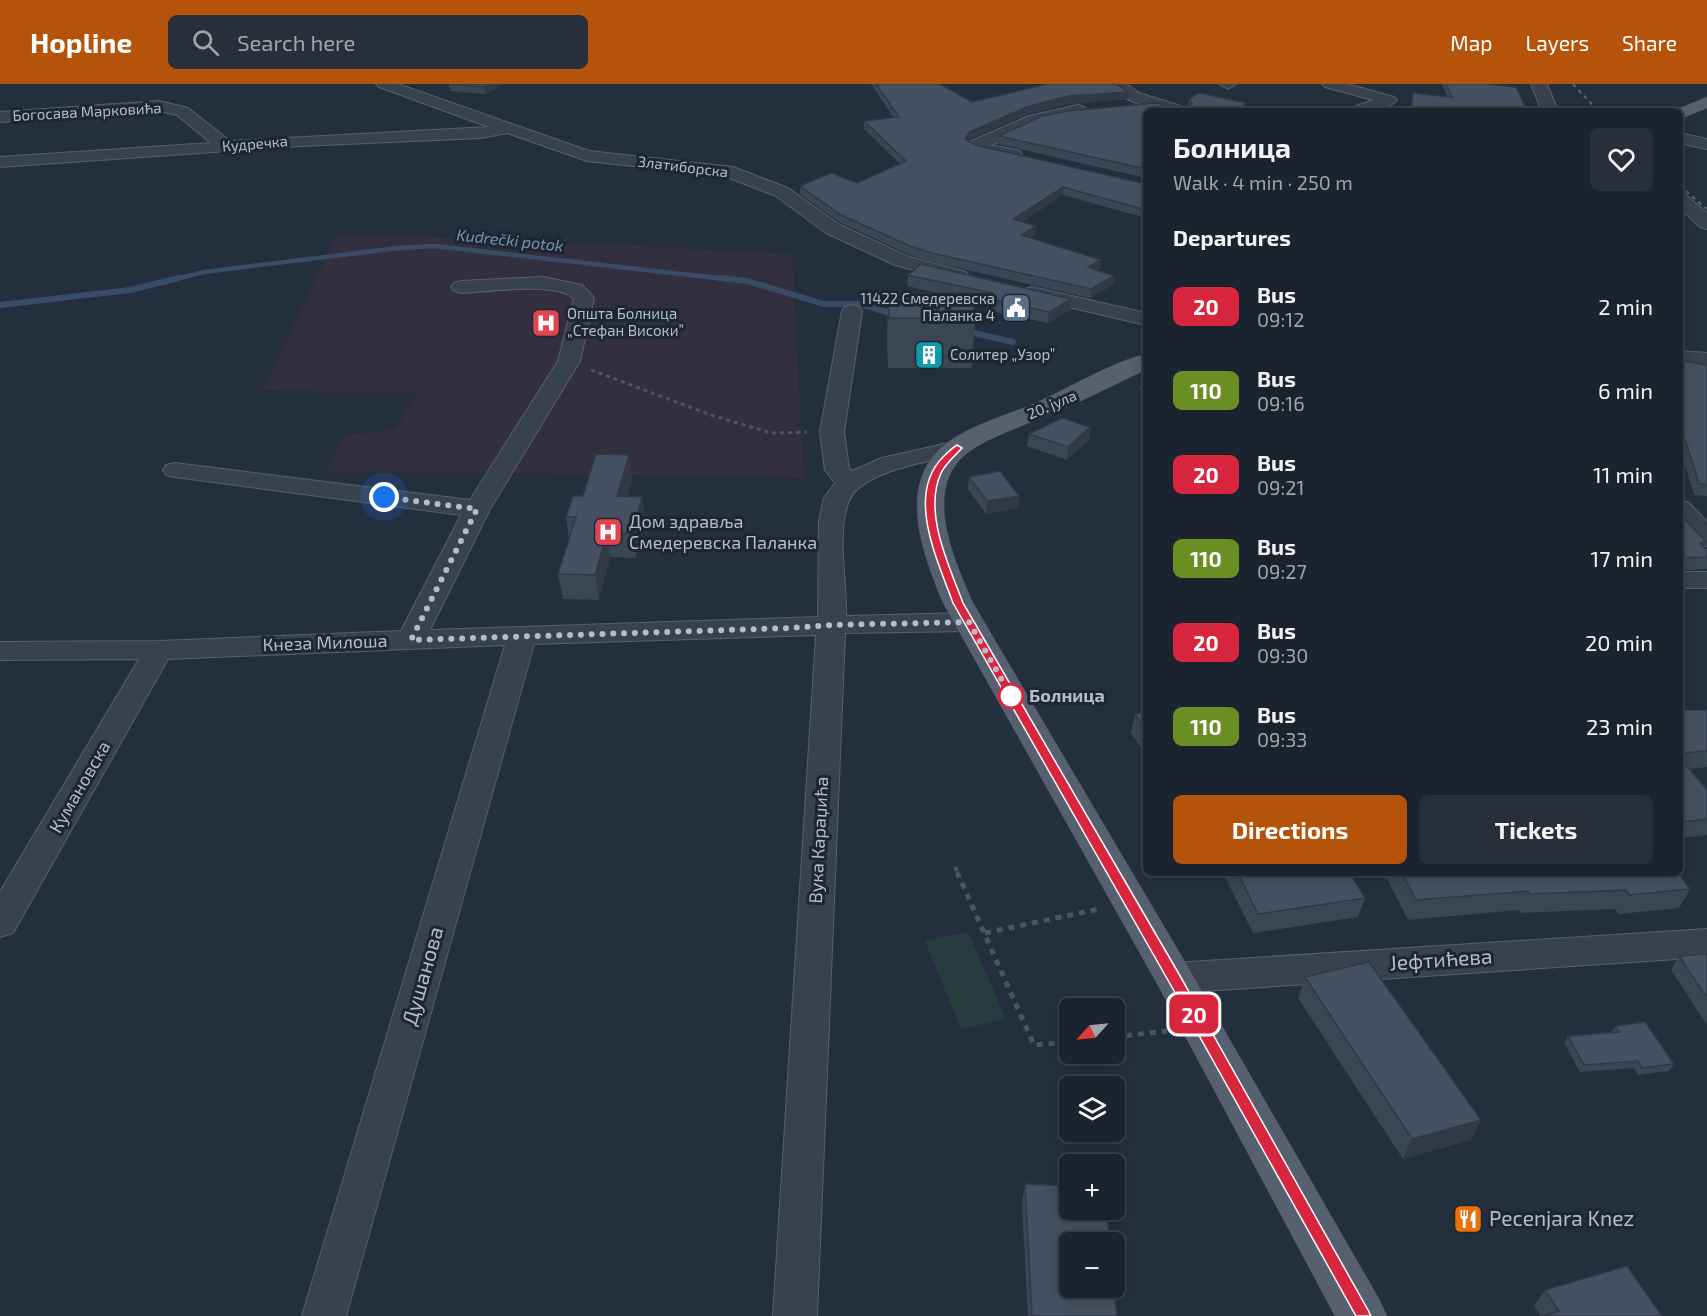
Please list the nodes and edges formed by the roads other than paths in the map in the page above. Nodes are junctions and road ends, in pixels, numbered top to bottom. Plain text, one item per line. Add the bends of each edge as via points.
1 (384, 84) edge
2 (437, 84) edge
3 (1116, 84) edge
4 (1330, 84) edge
5 (1539, 84) edge
6 (419, 96) junction
7 (1707, 102) edge
8 (1154, 104) junction
9 (1121, 106) edge
10 (1099, 108) edge
11 (1169, 108) edge
12 (1366, 108) edge
13 (1549, 108) edge
14 (1683, 113) edge
15 (0, 117) edge
16 (510, 128) junction
17 (1683, 139) edge
18 (1707, 144) edge
19 (225, 146) junction
20 (1032, 160) edge
21 (0, 162) edge
22 (1683, 202) edge
23 (1707, 223) edge
24 (972, 279) edge
25 (461, 287) dead end
26 (1019, 290) edge
27 (852, 311) dead end
28 (1143, 318) edge
29 (1683, 357) edge
30 (1707, 360) edge
31 (1143, 362) edge
32 (957, 448) junction
33 (175, 470) dead end
34 (850, 484) junction
35 (477, 509) junction
36 (1683, 511) edge
37 (1707, 538) edge
38 (1683, 580) edge
39 (1707, 580) edge
40 (969, 622) junction
41 (831, 625) junction
42 (522, 635) junction
43 (411, 640) junction
44 (159, 650) junction
45 (0, 651) edge
46 (0, 923) edge
47 (1707, 943) edge
48 (1174, 978) junction
49 (324, 1316) edge
50 (795, 1316) edge
51 (1362, 1316) edge

1 - 6 street, Златиборска
2 - 6 street
3 - 8 street
4 - 12 street via 1389,100
5 - 13 street
6 - 16 street, Златиборска
7 - 14 main road
8 - 9 street
8 - 11 street
10 - 20 street via 1035,119 975,146
15 - 19 street, Богосава Марковића via 159,106 182,111
16 - 19 street, Кудречка via 481,133
16 - 24 street, Златиборска via 587,156 727,171 782,192 833,230 902,261
17 - 18 street
19 - 21 street, Кудречка
22 - 23 street
25 - 35 street via 543,283 574,289 584,298 569,361
26 - 28 street
27 - 34 street via 832,432 837,470
29 - 30 street
31 - 32 main road, 20. јула
32 - 34 street via 896,463
32 - 40 main road via 936,474 930,495 931,514 947,577
33 - 35 street
34 - 41 street, Вука Караџића via 837,499 832,514
35 - 43 street
36 - 37 street
38 - 39 street
40 - 41 street, Кнеза Милоша
40 - 48 main road
41 - 42 street, Кнеза Милоша
41 - 50 street, Вука Караџића
42 - 43 street, Кнеза Милоша
42 - 49 street, Душанова
43 - 44 street, Кнеза Милоша
44 - 45 street, Кнеза Милоша
44 - 46 street, Кумановска
47 - 48 street, Јефтићева
48 - 51 main road

